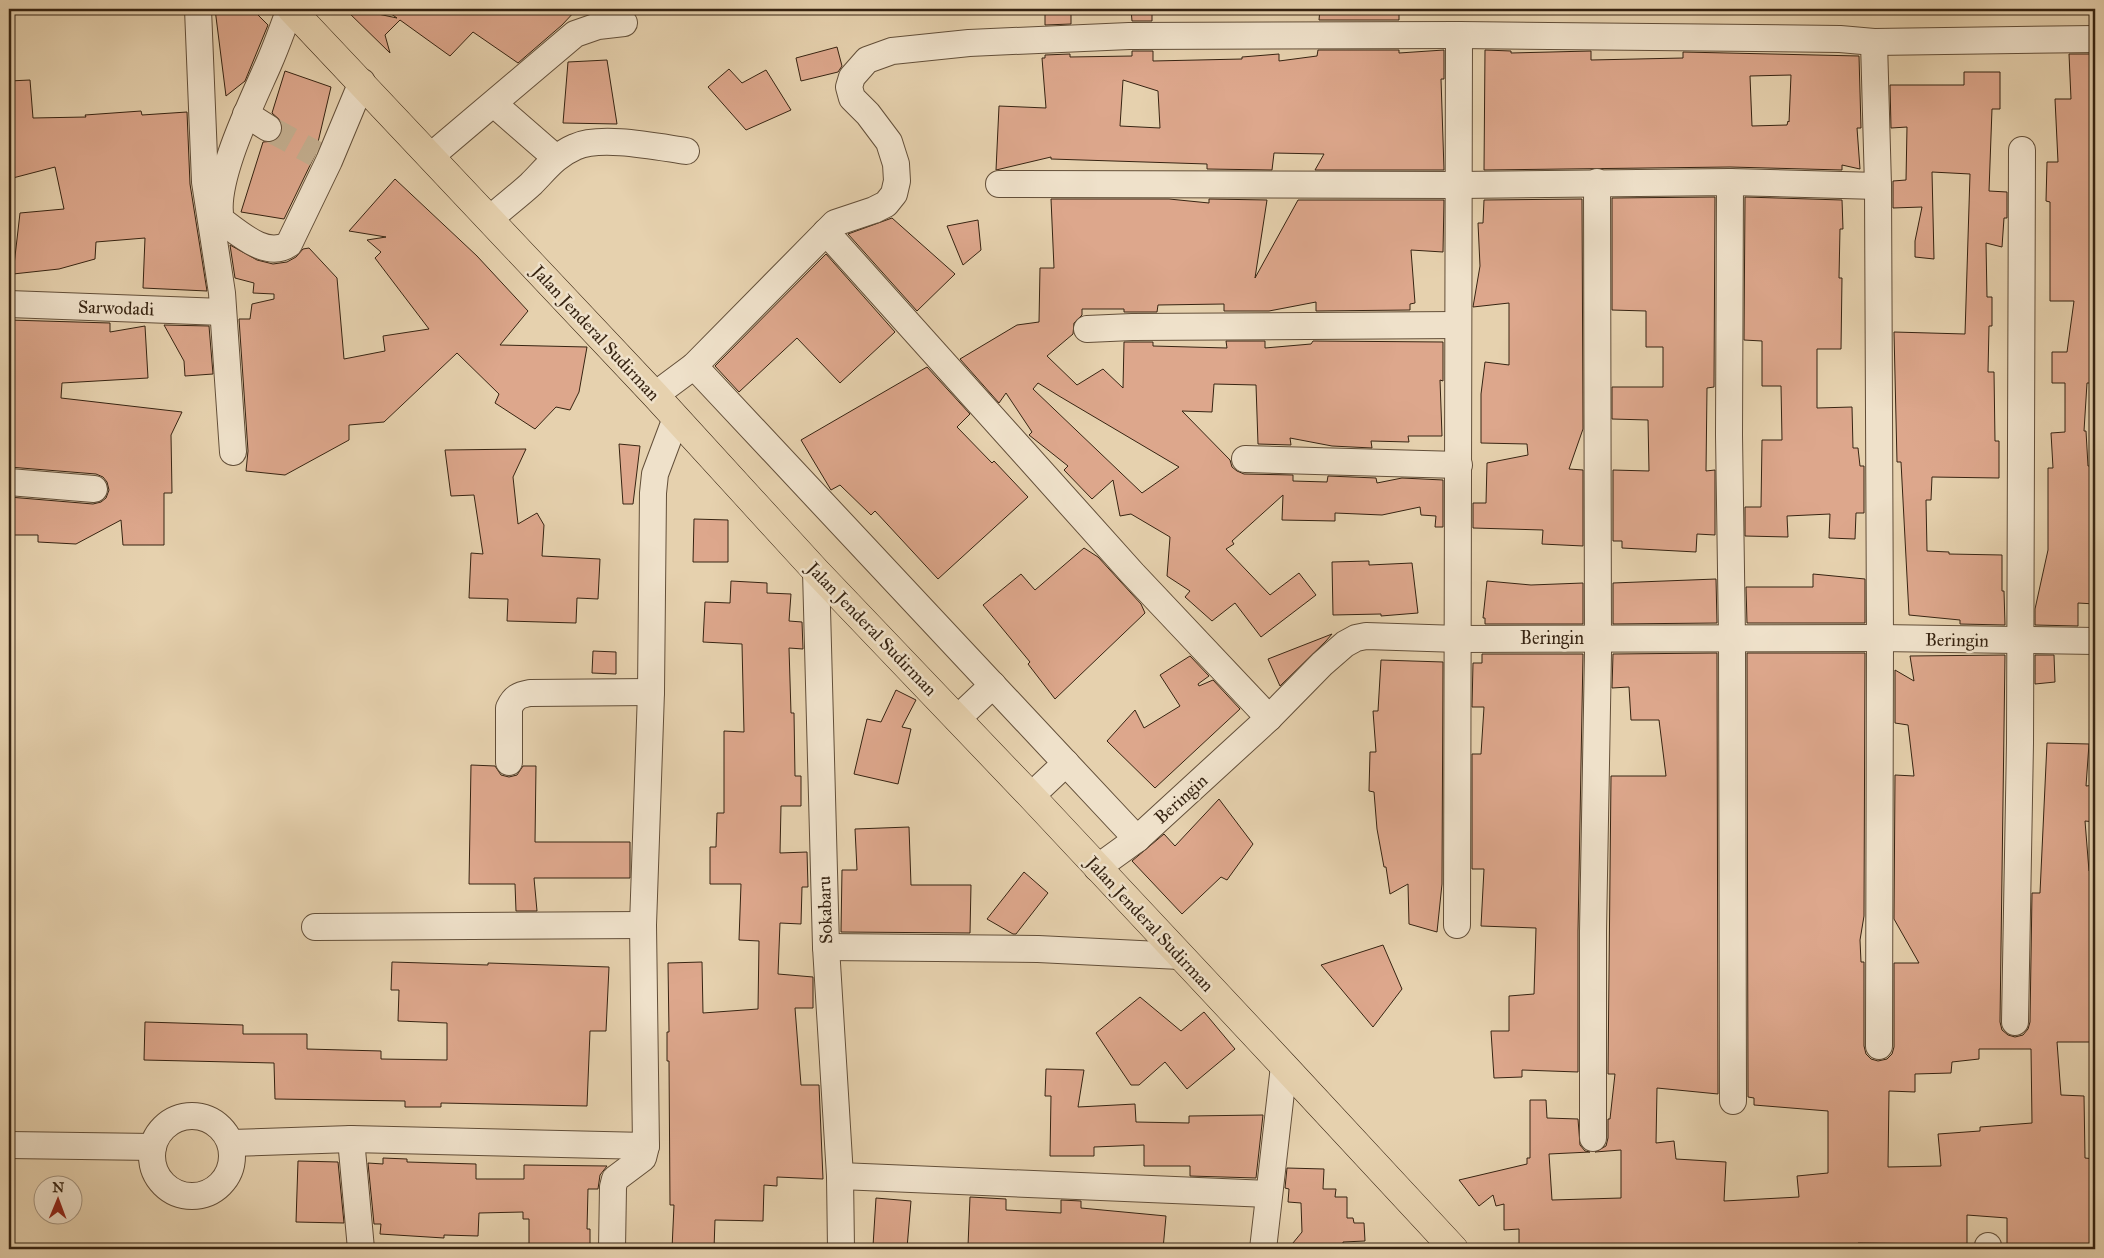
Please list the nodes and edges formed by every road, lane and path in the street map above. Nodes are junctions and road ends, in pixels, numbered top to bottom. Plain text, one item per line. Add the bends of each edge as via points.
1 (198, 9) edge
2 (291, 9) edge
3 (624, 23) dead end
4 (1459, 35) junction
5 (2095, 39) edge
6 (1874, 42) junction
7 (362, 82) junction
8 (494, 104) junction
9 (246, 114) junction
10 (268, 128) tunnel mouth
11 (2022, 150) dead end
12 (686, 151) dead end
13 (431, 156) junction
14 (556, 158) junction
15 (1597, 182) junction
16 (1730, 182) junction
17 (999, 184) dead end
18 (1458, 185) junction
19 (1878, 186) junction
20 (490, 219) junction
21 (826, 232) junction
22 (9, 304) edge
23 (223, 312) junction
24 (1457, 325) junction
25 (1087, 329) dead end
26 (694, 366) junction
27 (655, 395) junction
28 (676, 418) junction
29 (233, 452) dead end
30 (1245, 459) dead end
31 (1458, 465) junction
32 (9, 482) edge
33 (94, 488) dead end
34 (816, 571) junction
35 (1597, 638) junction
36 (1732, 638) junction
37 (1880, 638) junction
38 (1459, 639) junction
39 (2020, 641) junction
40 (2095, 641) edge
41 (993, 685) junction
42 (651, 692) junction
43 (957, 718) junction
44 (1269, 718) junction
45 (509, 762) dead end
46 (1066, 763) junction
47 (1031, 796) junction
48 (1137, 839) junction
49 (1097, 868) junction
50 (643, 925) junction
51 (1457, 925) dead end
52 (316, 927) dead end
53 (826, 947) junction
54 (1180, 956) junction
55 (2015, 1022) dead end
56 (1880, 1046) dead end
57 (1284, 1066) junction
58 (1732, 1101) dead end
59 (1593, 1138) dead end
60 (351, 1139) junction
61 (230, 1143) junction
62 (9, 1145) edge
63 (646, 1146) junction
64 (153, 1147) junction
65 (840, 1176) junction
66 (1269, 1194) junction
67 (361, 1249) edge
68 (612, 1249) edge
69 (841, 1249) edge
70 (1263, 1249) edge
71 (1454, 1249) edge

1 - 23 street via 205,182
2 - 7 main road, Jalan Jenderal Sudirman
2 - 9 street
3 - 8 street via 598,26 575,34
4 - 6 street
4 - 18 street
4 - 21 street via 1129,36 969,43 892,51 867,60 852,77 849,87 852,98 889,142 896,164 894,194 886,204 835,223
5 - 6 street
6 - 19 street
7 - 9 street via 322,158 290,244 282,249 263,248 221,220 221,189
7 - 13 main road, Jalan Jenderal Sudirman
8 - 13 street
8 - 14 street
9 - 10 street
11 - 39 street
12 - 14 street via 604,142 577,146
13 - 20 main road, Jalan Jenderal Sudirman
14 - 20 street
15 - 16 street
15 - 18 street
15 - 35 street
16 - 19 street
16 - 36 street
17 - 18 street
18 - 24 street
19 - 37 street
20 - 27 main road, Jalan Jenderal Sudirman
21 - 26 street
21 - 44 street via 1133,574
22 - 23 street, Sarwodadi
23 - 29 street
24 - 25 street
24 - 31 street
26 - 27 street
26 - 41 street
27 - 28 main road, Jalan Jenderal Sudirman
28 - 34 main road, Jalan Jenderal Sudirman
28 - 42 street via 655,474 653,492
30 - 31 street
31 - 38 street
32 - 33 street
34 - 43 main road, Jalan Jenderal Sudirman
34 - 53 street, Sokabaru
35 - 36 street, Beringin
35 - 38 street, Beringin
35 - 59 street
36 - 37 street, Beringin
36 - 58 street
37 - 39 street, Beringin
37 - 56 street
38 - 44 street, Beringin via 1356,638 1322,664
38 - 51 street
39 - 40 street, Beringin
39 - 55 street
41 - 43 street
41 - 46 street
42 - 45 street via 519,695 509,708
42 - 50 street
43 - 47 main road, Jalan Jenderal Sudirman
44 - 48 street, Beringin
46 - 47 street
46 - 48 street
47 - 49 main road, Jalan Jenderal Sudirman
48 - 49 street, Beringin
49 - 54 main road, Jalan Jenderal Sudirman
50 - 52 street
50 - 63 street
53 - 54 street via 1038,949
53 - 65 street, Sokabaru
54 - 57 main road, Jalan Jenderal Sudirman
57 - 66 street
57 - 71 main road, Jalan Jenderal Sudirman
60 - 61 street
60 - 63 street
60 - 67 street
61 - 64 street via 217,1124 193,1116 169,1123
61 - 64 street via 233,1157 224,1180 215,1189 191,1196 179,1194 159,1179 154,1167
62 - 64 street
63 - 68 street via 643,1158 615,1179
65 - 66 street
65 - 69 street, Sokabaru
66 - 70 street

